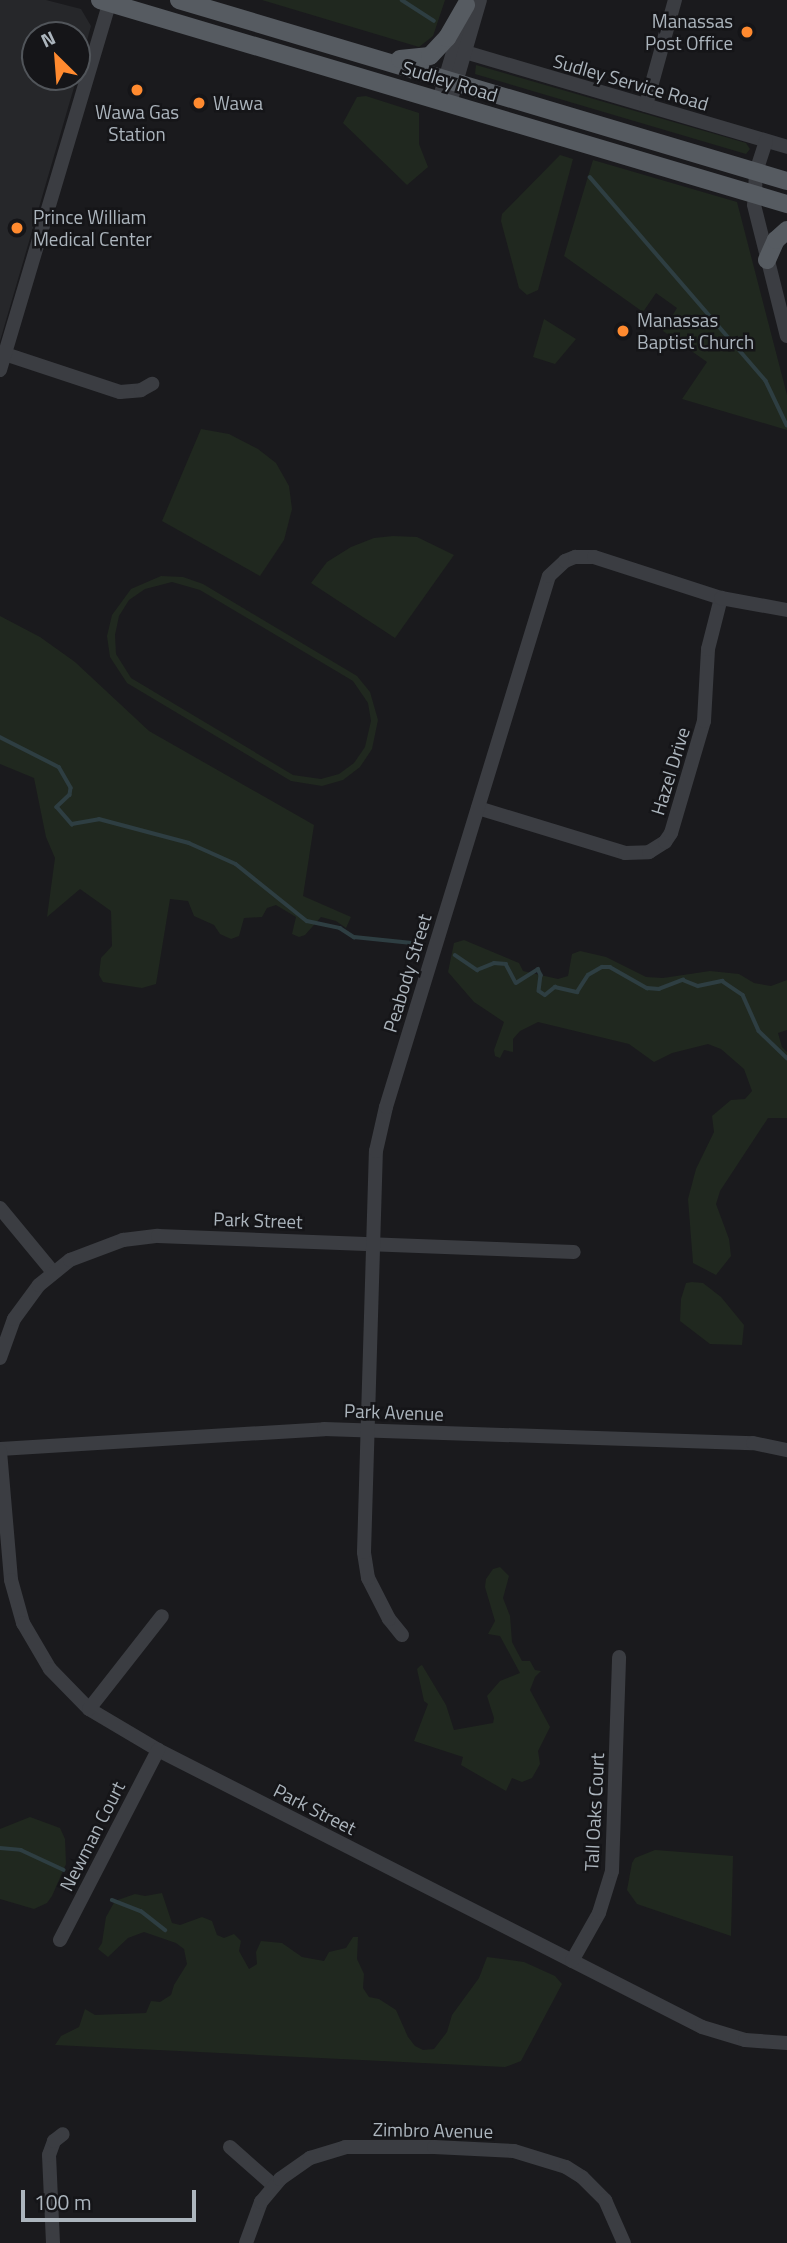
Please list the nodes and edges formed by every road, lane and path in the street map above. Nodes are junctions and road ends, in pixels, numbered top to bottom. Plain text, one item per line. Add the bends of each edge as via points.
1 (178, 0) edge
2 (675, 0) edge
3 (107, 1) edge
4 (472, 2) edge
5 (465, 52) junction
6 (373, 58) junction
7 (451, 81) junction
8 (444, 101) junction
9 (646, 105) junction
10 (766, 141) junction
11 (787, 147) edge
12 (756, 172) junction
13 (787, 181) edge
14 (753, 193) junction
15 (787, 204) edge
16 (787, 230) edge
17 (767, 260) junction
18 (787, 337) edge
19 (5, 354) junction
20 (0, 370) edge
21 (152, 384) dead end
22 (721, 598) junction
23 (787, 610) edge
24 (478, 808) junction
25 (0, 1208) edge
26 (373, 1244) junction
27 (574, 1252) dead end
28 (53, 1272) junction
29 (0, 1358) edge
30 (367, 1430) junction
31 (0, 1450) edge
32 (787, 1450) edge
33 (162, 1616) dead end
34 (402, 1635) dead end
35 (619, 1657) dead end
36 (89, 1709) junction
37 (158, 1750) junction
38 (60, 1940) dead end
39 (572, 1961) junction
40 (787, 2043) edge
41 (62, 2134) dead end
42 (230, 2147) dead end
43 (273, 2185) junction
44 (53, 2243) edge
45 (246, 2243) edge
46 (624, 2243) edge

1 - 6 main road, Sudley Road
2 - 9 street
3 - 8 main road, Sudley Road
3 - 19 street
4 - 5 street
4 - 6 main road via 430,56 411,61
4 - 7 street
5 - 7 street
5 - 9 street, Sudley Service Road
6 - 7 main road, Sudley Road
7 - 8 street
7 - 12 main road, Sudley Road
8 - 14 main road, Sudley Road
9 - 10 street, Sudley Service Road
10 - 11 street, Sudley Service Road
10 - 12 street
12 - 13 main road, Sudley Road
12 - 14 street
14 - 15 main road, Sudley Road
14 - 17 street
16 - 17 main road via 776,240
17 - 18 street
19 - 20 street
19 - 21 street via 120,392
22 - 23 street, Peabody Street
22 - 24 street, Peabody Street via 594,557 575,557 556,567 549,576
22 - 24 street, Hazel Drive via 708,649 704,721 665,842 649,852 625,853
24 - 26 street, Peabody Street via 380,1131
25 - 28 street
26 - 27 street, Park Street
26 - 28 street, Park Street via 140,1237 93,1248
26 - 30 street, Peabody Street
28 - 29 street, Park Street via 15,1319
30 - 31 street, Park Avenue via 177,1436
30 - 32 street, Park Avenue via 752,1443
30 - 34 street, Peabody Street via 365,1566 377,1597
31 - 36 street, Park Street via 11,1580 23,1623 50,1669
33 - 36 street
35 - 39 street, Tall Oaks Court via 612,1871 599,1913
36 - 37 street, Park Street
37 - 38 street, Newman Court
37 - 39 street, Park Street
39 - 40 street, Park Street via 702,2027 745,2040
41 - 44 street via 49,2155
42 - 43 street
43 - 45 street, Zimbro Avenue via 254,2214
43 - 46 street, Zimbro Avenue via 310,2158 345,2147 514,2151 550,2160 582,2177 605,2200

